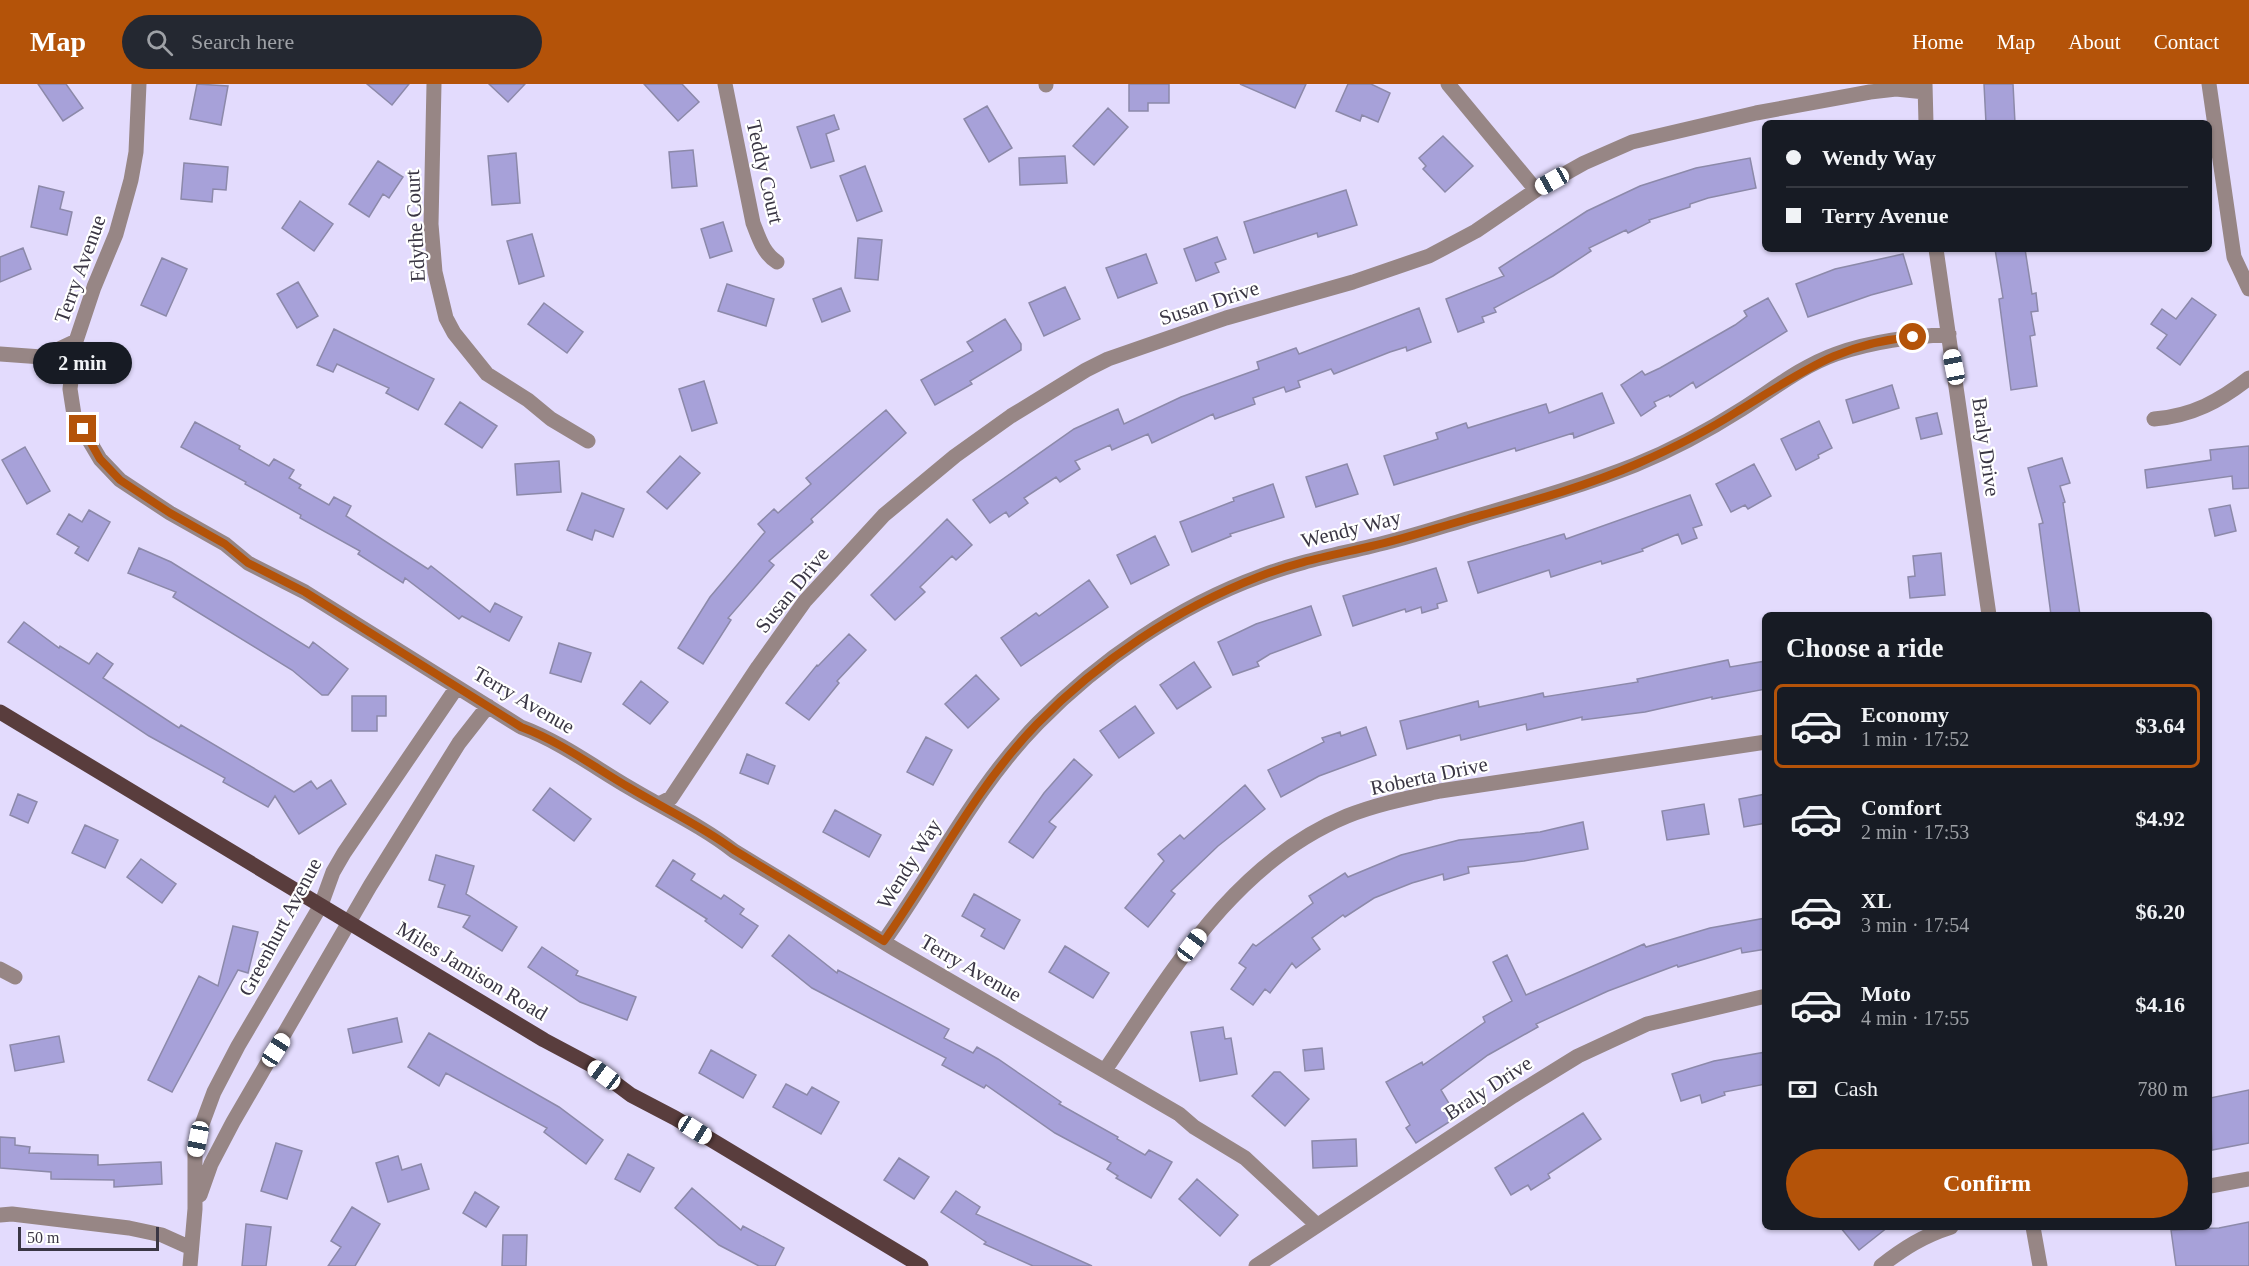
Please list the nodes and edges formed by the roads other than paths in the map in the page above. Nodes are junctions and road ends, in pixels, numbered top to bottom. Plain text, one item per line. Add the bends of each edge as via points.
1 (139, 84) edge
2 (434, 84) edge
3 (725, 84) edge
4 (1448, 84) edge
5 (2209, 84) edge
6 (1925, 88) edge
7 (1926, 120) edge
8 (1536, 190) junction
9 (1936, 252) edge
10 (777, 262) dead end
11 (2249, 289) edge
12 (1949, 334) junction
13 (76, 341) junction
14 (0, 354) edge
15 (2249, 378) edge
16 (2154, 418) dead end
17 (588, 441) dead end
18 (1989, 612) edge
19 (458, 687) junction
20 (489, 706) junction
21 (0, 712) edge
22 (1762, 743) edge
23 (659, 804) junction
24 (321, 905) junction
25 (351, 922) junction
26 (884, 941) junction
27 (0, 969) edge
28 (15, 977) dead end
29 (1762, 997) edge
30 (1105, 1070) junction
31 (2249, 1179) edge
32 (2212, 1186) edge
33 (195, 1209) junction
34 (0, 1215) edge
35 (1317, 1225) junction
36 (1942, 1230) edge
37 (2034, 1230) edge
38 (191, 1248) junction
39 (190, 1266) edge
40 (921, 1266) edge
41 (1256, 1266) edge
42 (1881, 1266) edge
43 (2040, 1266) edge

1 - 13 street, Terry Avenue via 131,180 116,234
2 - 17 street, Edythe Court via 431,224 435,272 446,318 487,374
3 - 10 street, Teddy Court via 753,223 765,250
4 - 8 street
5 - 11 street via 2234,257
6 - 7 street
6 - 8 street, Susan Drive via 1870,92 1681,129 1608,151
8 - 23 street, Susan Drive via 1476,231 1429,256 1108,359 992,429 884,515 805,602 671,798
9 - 12 street, Braly Drive
12 - 18 street, Braly Drive
12 - 26 street, Wendy Way via 1895,338 1835,354 1795,374 1701,433 1639,463 1528,501 1259,576 1197,605 1103,665 1036,724 961,820
13 - 14 street via 42,357
13 - 19 street, Terry Avenue via 70,389 74,415 100,459 120,480 225,544 248,563 305,592
15 - 16 street via 2205,408
19 - 20 street, Terry Avenue
19 - 24 street, Greenhurt Avenue via 344,853
20 - 23 street, Terry Avenue via 521,727 551,738
20 - 25 street, Greenhurt Avenue via 459,743
21 - 24 main road, Miles Jamison Road
22 - 30 street, Roberta Drive via 1440,791 1392,801 1346,817 1269,863 1220,907
23 - 26 street, Terry Avenue
24 - 25 main road, Miles Jamison Road
24 - 33 street, Greenhurt Avenue via 214,1092 195,1152
25 - 33 street, Greenhurt Avenue via 233,1122 211,1164
25 - 40 main road, Miles Jamison Road via 591,1065 631,1095
26 - 30 street, Terry Avenue
27 - 28 street
29 - 35 street, Braly Drive via 1698,1010 1622,1033 1512,1096
30 - 35 street, Terry Avenue via 1245,1158
31 - 32 street
33 - 38 street, Greenhurt Avenue
34 - 38 street via 129,1228 162,1235
35 - 41 street, Braly Drive
36 - 42 street via 1908,1245
37 - 43 street
38 - 39 street, Greenhurt Avenue

